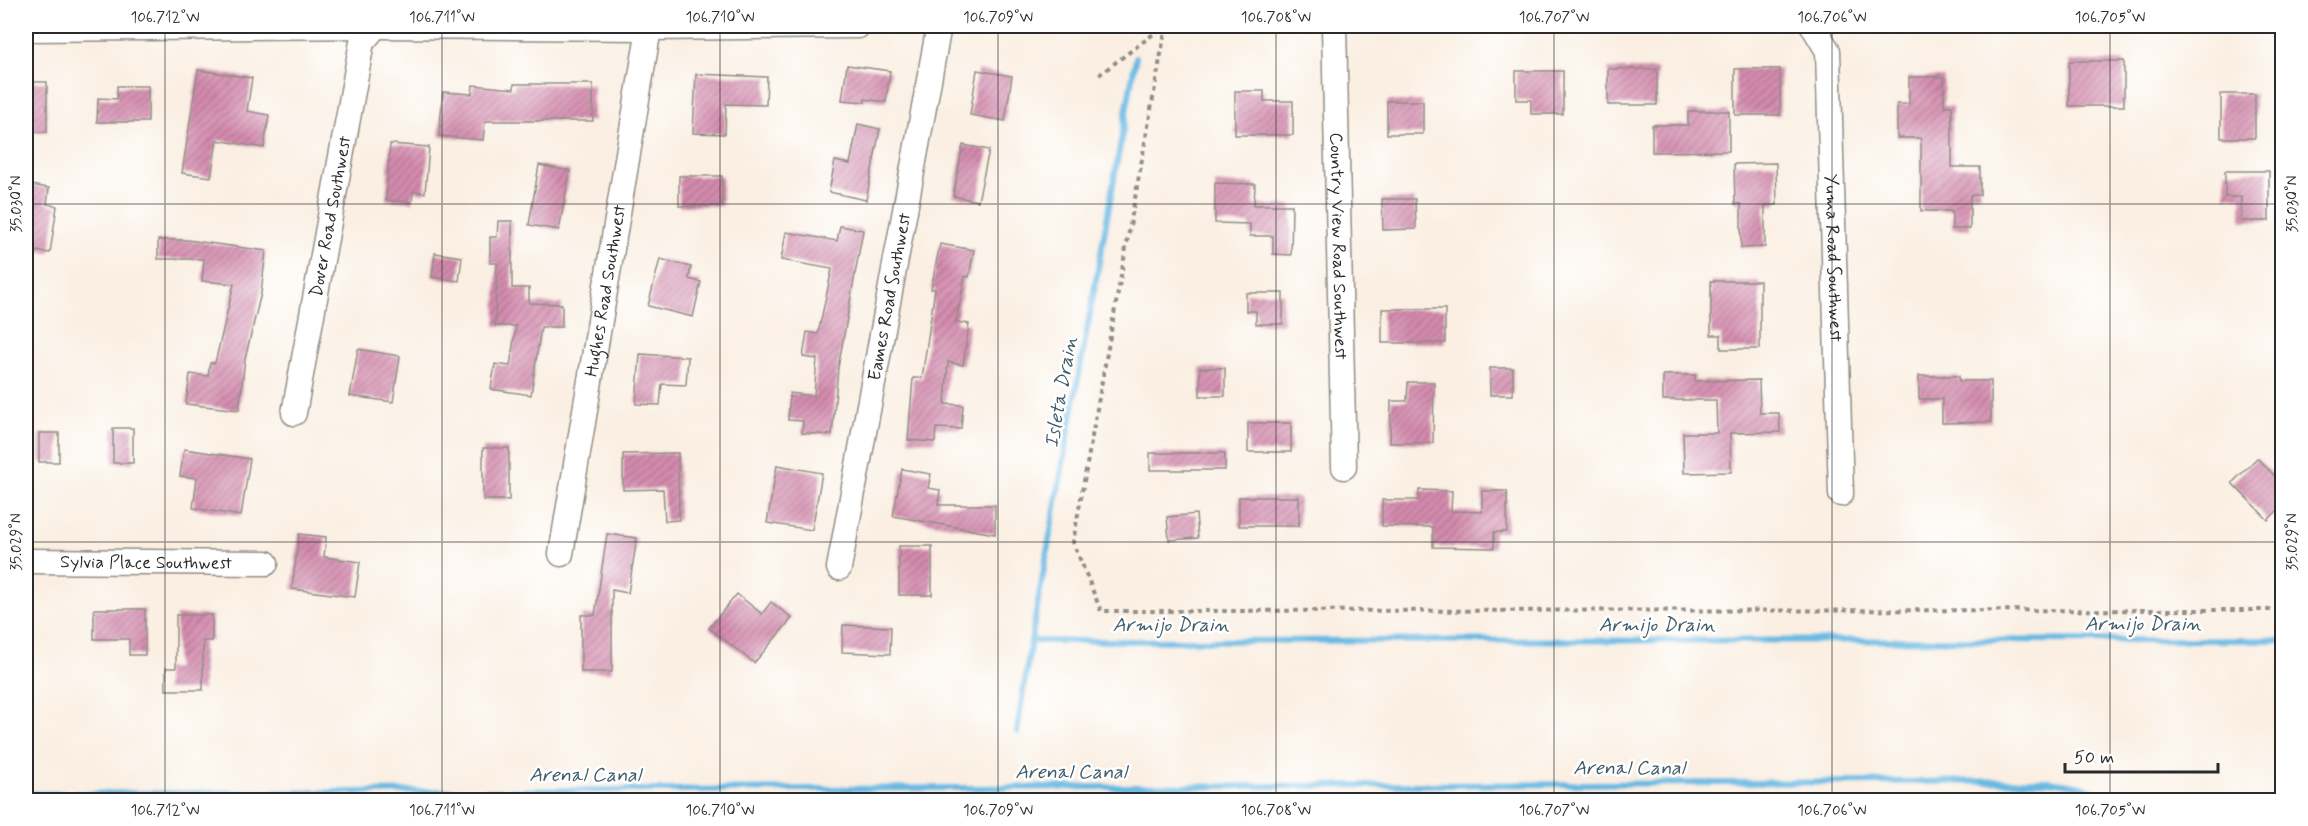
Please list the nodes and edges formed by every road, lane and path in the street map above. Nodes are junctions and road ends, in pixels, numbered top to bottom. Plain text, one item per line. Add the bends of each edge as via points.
1 (376, 26) edge
2 (825, 26) edge
3 (858, 26) edge
4 (939, 26) edge
5 (1165, 26) edge
6 (1334, 26) edge
7 (1813, 26) edge
8 (81, 28) edge
9 (649, 28) junction
10 (26, 29) edge
11 (1099, 75) dead end
12 (294, 412) dead end
13 (1344, 467) dead end
14 (1841, 494) dead end
15 (561, 554) dead end
16 (26, 561) edge
17 (266, 563) dead end
18 (839, 568) dead end
19 (2283, 610) edge

1 - 8 street
1 - 9 street
1 - 12 street, Dover Road Southwest via 362,42
2 - 3 street
2 - 9 street
4 - 18 street, Eames Road Southwest
5 - 11 path
5 - 19 path via 1073,542 1101,611
6 - 13 street, Country View Road Southwest
7 - 14 street, Yuma Road Southwest via 1828,51
8 - 10 street
9 - 15 street, Hughes Road Southwest
16 - 17 street, Sylvia Place Southwest

